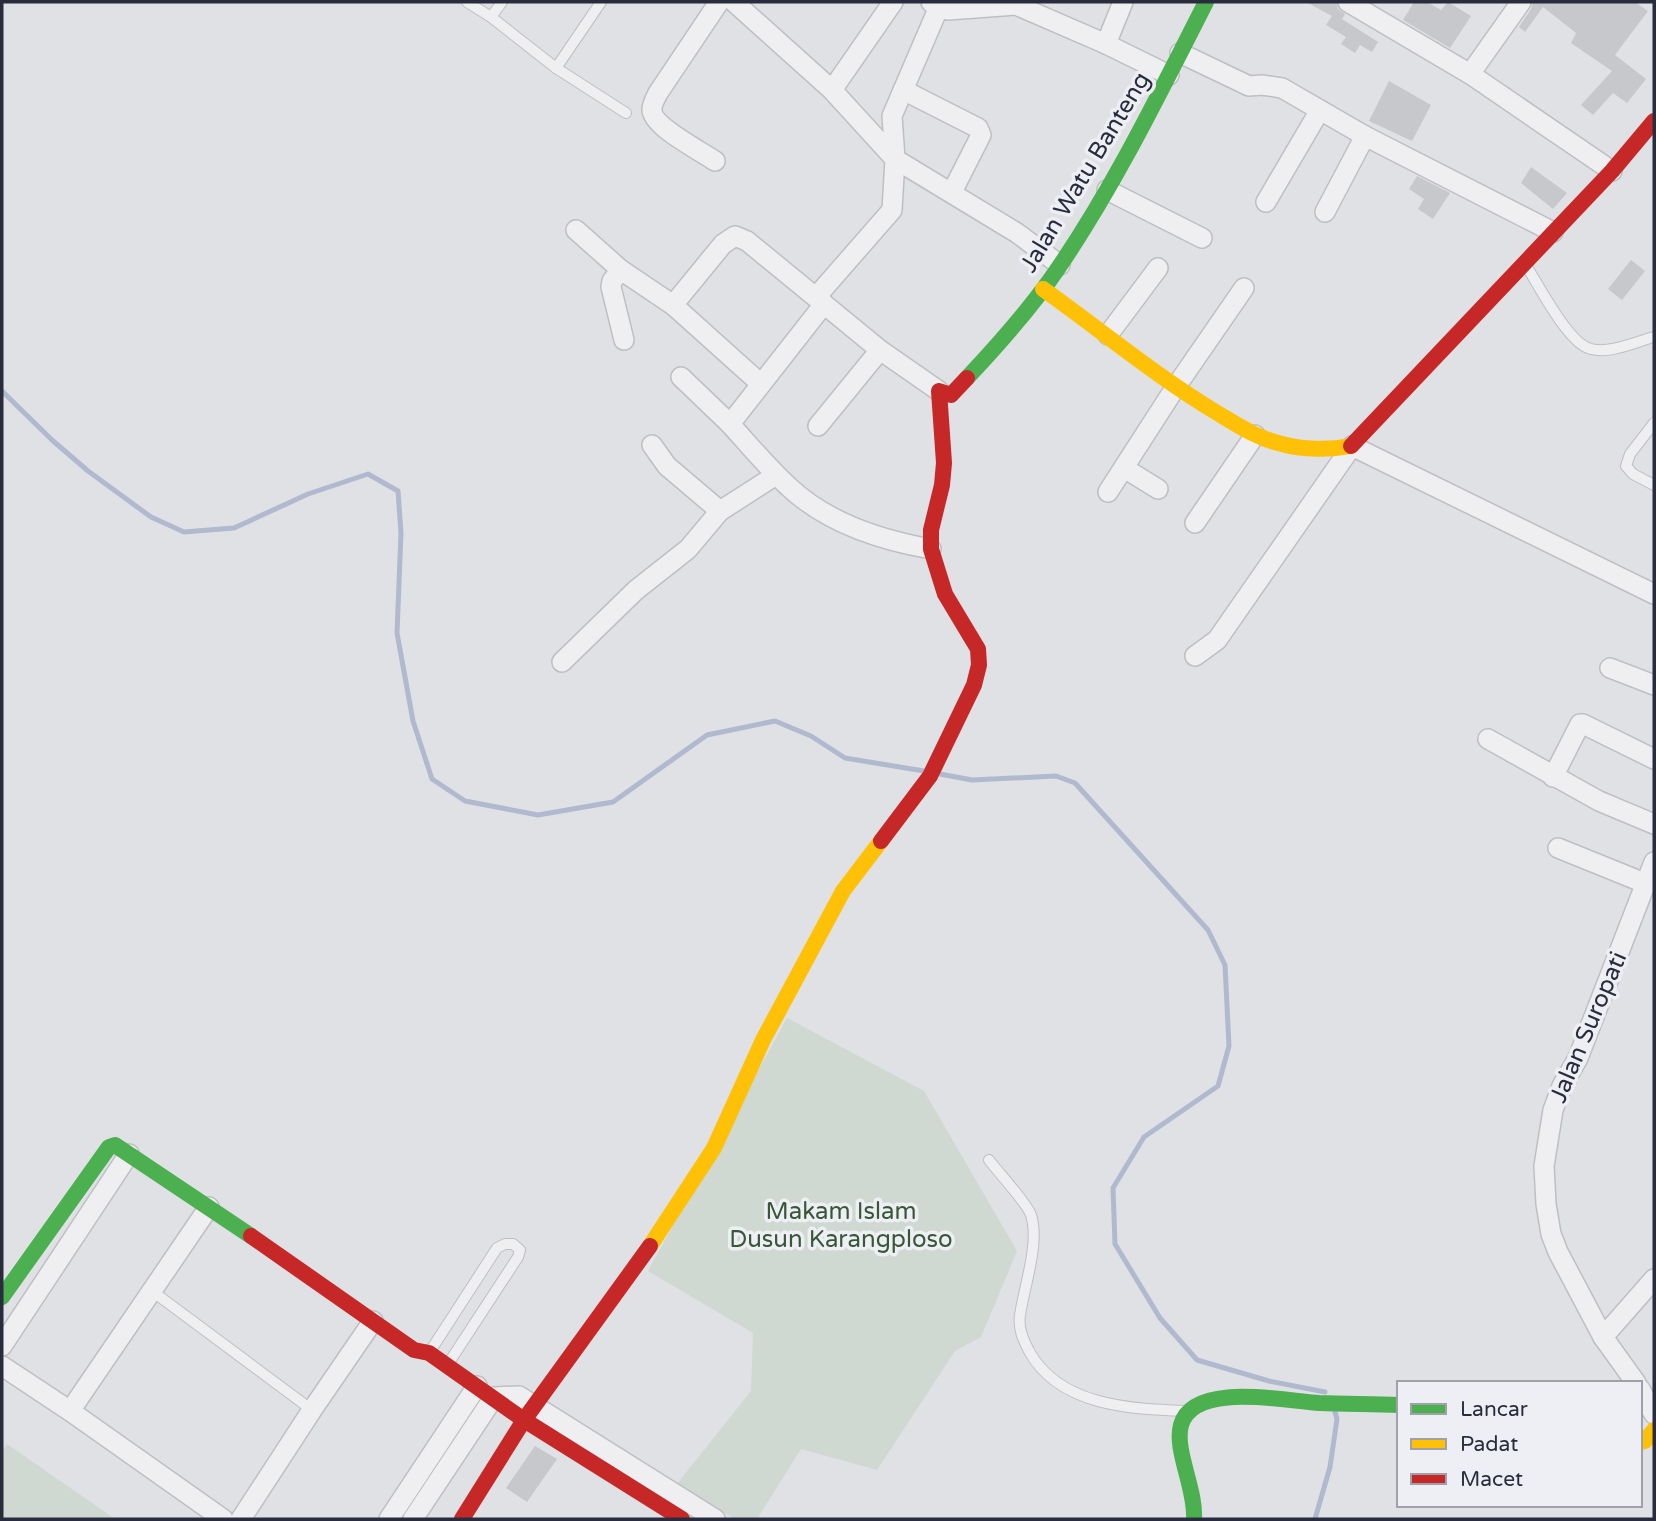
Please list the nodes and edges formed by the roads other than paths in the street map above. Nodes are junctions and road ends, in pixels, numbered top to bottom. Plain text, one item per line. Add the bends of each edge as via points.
1 (467, 2) edge
2 (502, 2) edge
3 (601, 2) edge
4 (719, 2) edge
5 (734, 2) edge
6 (892, 2) edge
7 (1123, 2) edge
8 (1206, 2) edge
9 (1350, 2) edge
10 (1521, 2) edge
11 (940, 6) edge
12 (491, 17) junction
13 (1106, 44) junction
14 (1180, 53) junction
15 (556, 68) junction
16 (1470, 74) junction
17 (1169, 75) junction
18 (832, 90) junction
19 (907, 92) junction
20 (1320, 110) junction
21 (626, 113) dead end
22 (1654, 121) edge
23 (1365, 136) junction
24 (715, 160) dead end
25 (900, 161) junction
26 (1612, 171) junction
27 (1107, 190) junction
28 (952, 192) junction
29 (1266, 202) dead end
30 (1325, 212) dead end
31 (576, 230) dead end
32 (1553, 232) junction
33 (1202, 238) dead end
34 (1524, 262) junction
35 (1060, 265) junction
36 (1158, 268) dead end
37 (621, 270) junction
38 (1244, 288) dead end
39 (1043, 289) junction
40 (820, 300) junction
41 (673, 305) junction
42 (1108, 335) junction
43 (1654, 337) edge
44 (624, 340) dead end
45 (880, 350) junction
46 (681, 377) dead end
47 (761, 384) junction
48 (1175, 388) junction
49 (950, 391) junction
50 (1654, 423) edge
51 (730, 424) junction
52 (818, 426) dead end
53 (1255, 435) junction
54 (652, 445) dead end
55 (1352, 446) junction
56 (1124, 468) junction
57 (776, 475) junction
58 (1654, 485) edge
59 (1158, 489) dead end
60 (1108, 492) dead end
61 (720, 511) junction
62 (1195, 523) dead end
63 (931, 550) junction
64 (1654, 594) edge
65 (1195, 656) dead end
66 (562, 662) dead end
67 (1610, 668) dead end
68 (1654, 685) edge
69 (1488, 739) dead end
70 (1654, 759) edge
71 (1553, 776) junction
72 (1654, 824) edge
73 (1558, 848) dead end
74 (1654, 862) edge
75 (1647, 884) junction
76 (129, 1154) junction
77 (989, 1160) dead end
78 (209, 1207) junction
79 (1654, 1279) edge
80 (152, 1291) junction
81 (2, 1297) edge
82 (373, 1321) junction
83 (1603, 1337) junction
84 (2, 1346) edge
85 (429, 1353) junction
86 (447, 1365) junction
87 (2, 1366) edge
88 (1635, 1381) edge
89 (477, 1386) junction
90 (1642, 1393) edge
91 (494, 1396) junction
92 (1397, 1405) edge
93 (312, 1410) junction
94 (70, 1411) junction
95 (1186, 1411) junction
96 (530, 1413) junction
97 (1654, 1414) edge
98 (223, 1519) edge
99 (241, 1519) edge
100 (389, 1519) edge
101 (413, 1519) edge
102 (462, 1519) edge
103 (682, 1519) edge
104 (715, 1519) edge
105 (1195, 1519) edge

1 - 12 lane
2 - 12 lane
3 - 15 lane
4 - 24 street via 652,108 663,127
5 - 18 street
6 - 18 street
7 - 13 street
8 - 14 street, Jalan Watu Banteng
9 - 16 street
10 - 16 street
11 - 13 street via 1016,5
11 - 19 street
12 - 15 lane
13 - 17 street
14 - 17 street, Jalan Watu Banteng
14 - 20 street via 1249,86 1282,88
15 - 21 lane
16 - 26 street
17 - 27 street, Jalan Watu Banteng
18 - 25 street
19 - 25 street via 892,117
19 - 28 street via 978,128 981,135
20 - 23 street
20 - 29 street
22 - 26 street
23 - 30 street
23 - 32 street
25 - 28 street
25 - 40 street via 892,209
26 - 32 street
27 - 33 street
27 - 35 street, Jalan Watu Banteng
28 - 35 street
31 - 37 street
32 - 34 street
34 - 43 lane via 1574,340 1589,349 1605,350
34 - 55 street
35 - 39 street, Jalan Watu Banteng
36 - 42 street
37 - 41 street
37 - 44 street via 611,287
38 - 48 street
39 - 42 street
39 - 49 street, Jalan Watu Banteng
40 - 41 street via 735,236 723,244
40 - 45 street
40 - 47 street
41 - 47 street
42 - 48 street
45 - 49 street
45 - 52 street
46 - 51 street
47 - 51 street
48 - 53 street
48 - 56 street
49 - 63 street
50 - 58 lane via 1626,466
51 - 57 street
53 - 55 street via 1283,445
53 - 62 street
54 - 61 street via 667,466
55 - 64 street
55 - 65 street via 1217,640
56 - 59 street
56 - 60 street
57 - 61 street
57 - 63 street via 807,502 853,528
61 - 66 street via 688,549 636,590
63 - 96 street via 944,594 979,656 974,685 942,754 843,891 762,1040 714,1148 686,1195
67 - 68 street
69 - 71 street
70 - 71 street via 1580,724
71 - 72 street
73 - 75 street
74 - 75 street, Jalan Suropati
75 - 83 street, Jalan Suropati via 1553,1110 1544,1166 1551,1234
76 - 78 street
76 - 81 street via 115,1145 109,1147
76 - 84 street
77 - 95 lane via 1031,1213 1034,1236 1019,1319 1021,1335 1037,1365 1071,1393 1121,1406
78 - 80 street
78 - 82 street
79 - 83 street
80 - 93 lane
80 - 94 street
82 - 85 street via 414,1350
82 - 93 street
83 - 88 street, Jalan Suropati
85 - 86 street
85 - 86 lane via 497,1248 513,1244 520,1250 518,1257
86 - 89 street
87 - 94 street
89 - 91 street
89 - 100 street
90 - 97 street
91 - 96 street via 519,1396
91 - 101 street
92 - 95 street via 1234,1397 1209,1400
93 - 99 street
94 - 98 street
95 - 105 street via 1181,1442 1197,1505
96 - 102 street
96 - 103 street
96 - 104 street

